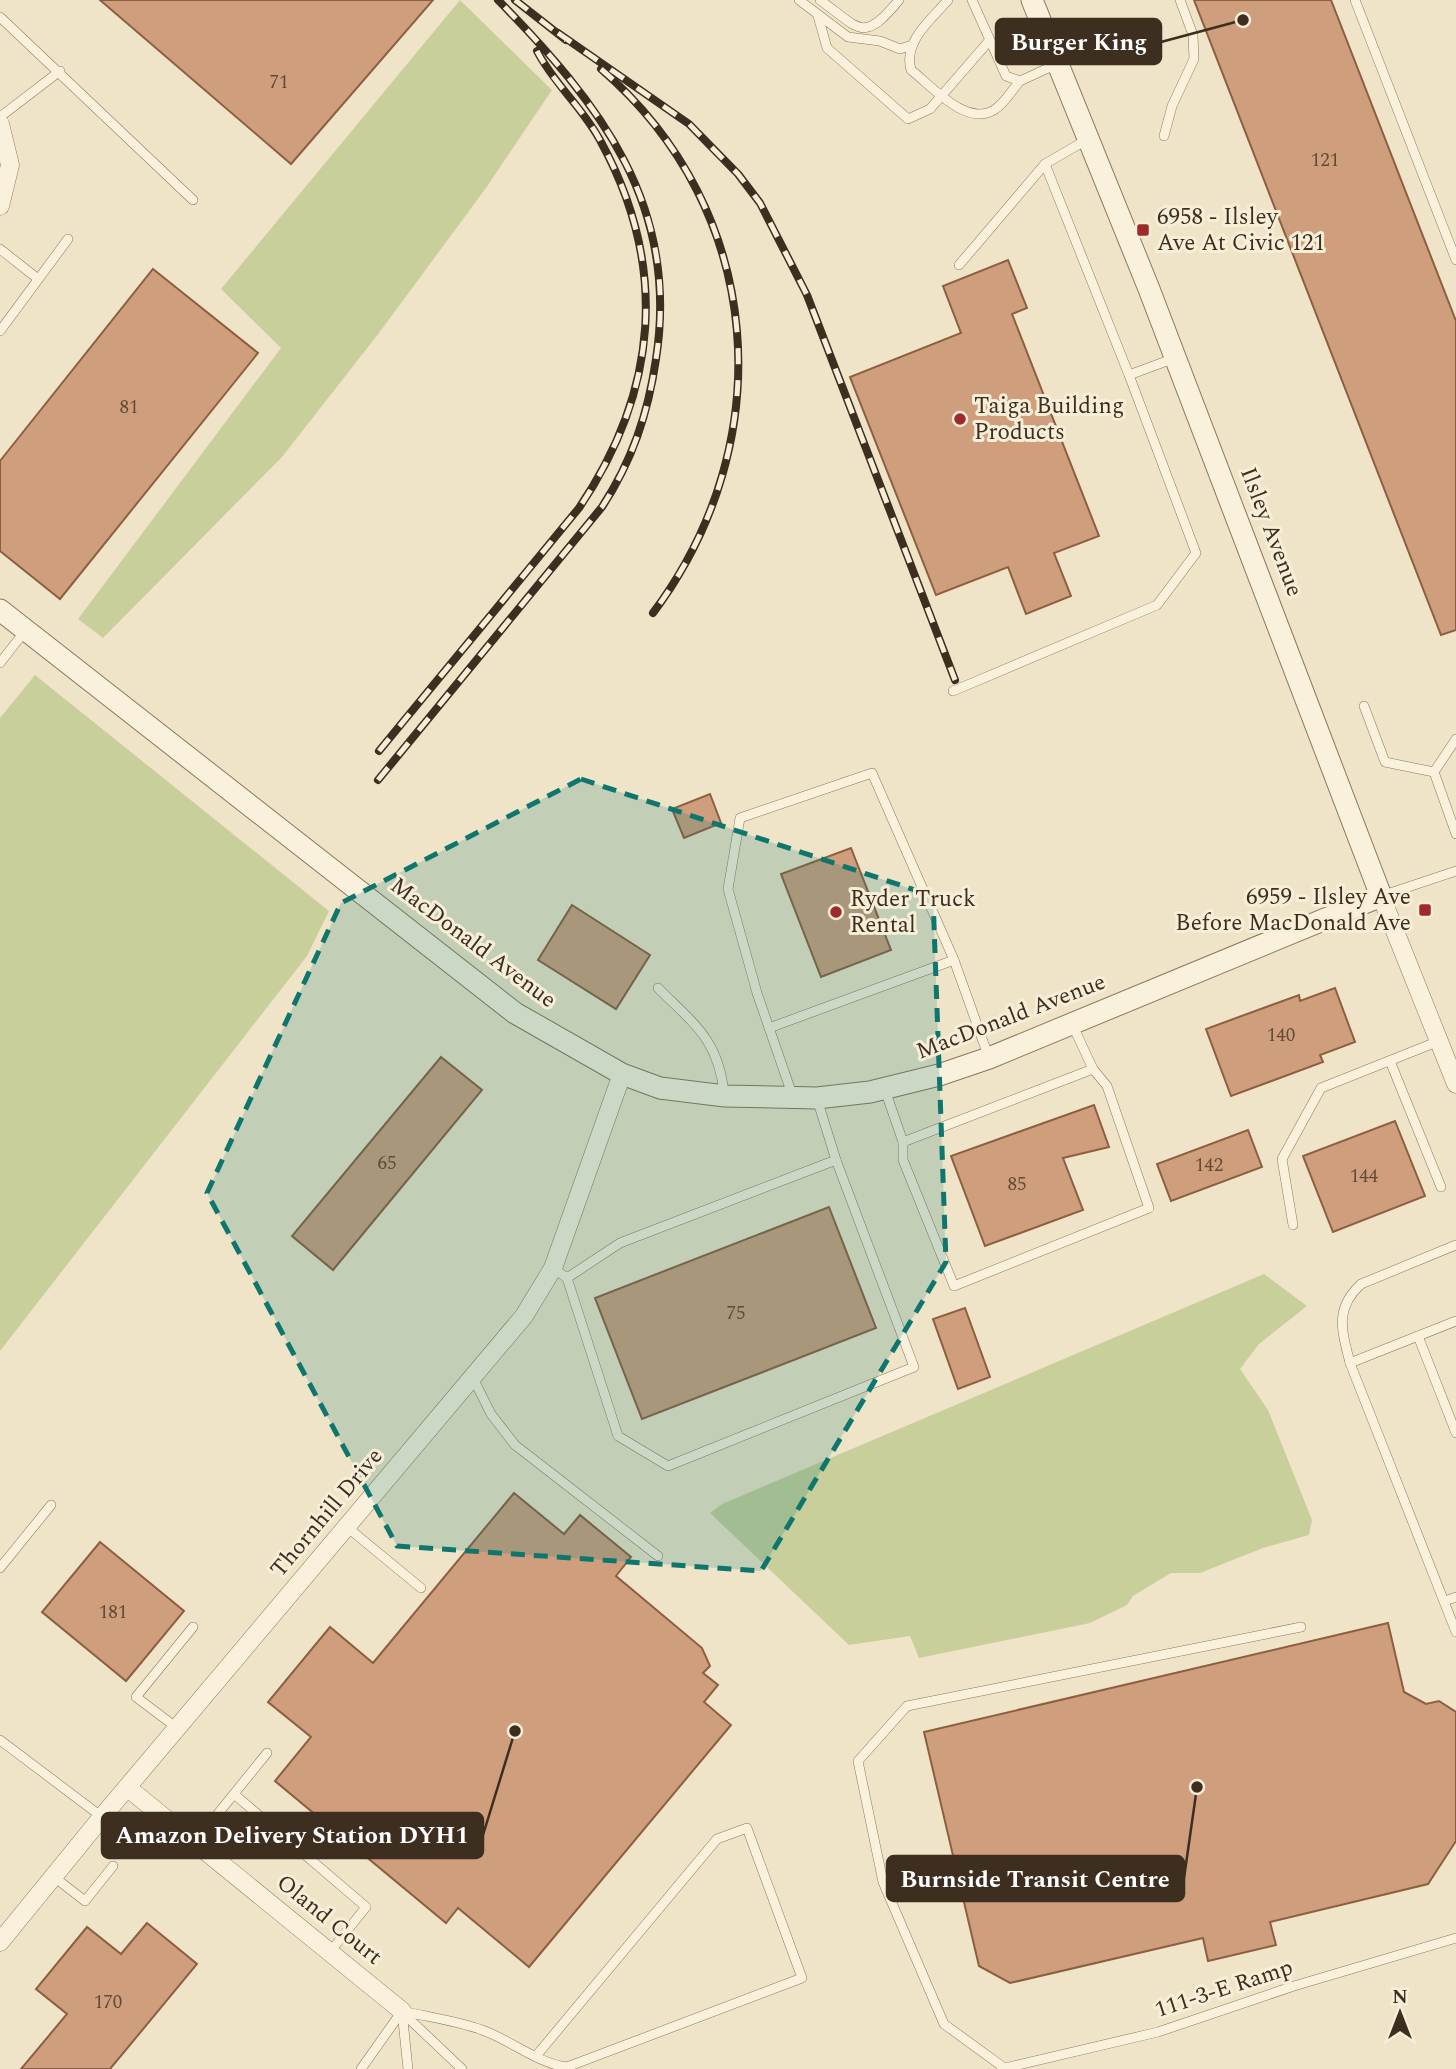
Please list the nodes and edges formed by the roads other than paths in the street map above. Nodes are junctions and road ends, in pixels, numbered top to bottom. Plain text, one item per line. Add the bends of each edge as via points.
1 (799, 0) edge
2 (820, 0) edge
3 (899, 0) edge
4 (948, 0) edge
5 (972, 0) edge
6 (1032, 0) edge
7 (1180, 0) edge
8 (1355, 0) edge
9 (818, 16) junction
10 (0, 17) edge
11 (989, 41) junction
12 (909, 46) junction
13 (1057, 64) junction
14 (60, 71) junction
15 (1020, 81) junction
16 (943, 94) junction
17 (0, 117) edge
18 (0, 124) edge
19 (1164, 136) dead end
20 (1088, 139) junction
21 (1045, 164) junction
22 (193, 200) dead end
23 (0, 206) edge
24 (68, 239) dead end
25 (0, 249) edge
26 (1456, 260) edge
27 (959, 265) dead end
28 (38, 279) junction
29 (0, 331) edge
30 (1175, 358) junction
31 (1129, 375) junction
32 (0, 610) edge
33 (26, 630) junction
34 (0, 663) edge
35 (953, 691) dead end
36 (1364, 706) dead end
37 (1456, 739) edge
38 (1434, 772) junction
39 (1456, 834) edge
40 (1456, 871) edge
41 (1381, 896) junction
42 (954, 961) junction
43 (658, 988) dead end
44 (1072, 1024) junction
45 (769, 1028) junction
46 (1439, 1041) junction
47 (989, 1058) junction
48 (1390, 1061) junction
49 (1093, 1069) junction
50 (622, 1074) junction
51 (1456, 1084) edge
52 (884, 1088) junction
53 (724, 1096) junction
54 (794, 1098) junction
55 (817, 1098) junction
56 (903, 1142) junction
57 (836, 1160) junction
58 (1441, 1187) dead end
59 (1293, 1225) dead end
60 (1456, 1245) edge
61 (560, 1273) junction
62 (1456, 1321) edge
63 (1418, 1336) junction
64 (1350, 1363) junction
65 (473, 1378) junction
66 (1456, 1433) edge
67 (51, 1505) dead end
68 (347, 1527) junction
69 (658, 1556) dead end
70 (0, 1568) edge
71 (421, 1588) dead end
72 (1456, 1597) edge
73 (1445, 1601) junction
74 (193, 1627) dead end
75 (1301, 1627) dead end
76 (1456, 1632) edge
77 (177, 1728) junction
78 (0, 1740) edge
79 (267, 1752) dead end
80 (128, 1788) junction
81 (234, 1794) junction
82 (102, 1817) junction
83 (195, 1842) junction
84 (113, 1866) dead end
85 (54, 1877) junction
86 (1456, 1938) edge
87 (0, 1942) edge
88 (330, 1952) junction
89 (402, 2011) junction
90 (536, 2056) junction
91 (1002, 2068) edge
92 (361, 2069) edge
93 (408, 2069) edge
94 (462, 2069) edge

1 - 9 lane
2 - 3 lane via 866,29 878,25
4 - 12 lane
5 - 11 lane
6 - 13 street, Ilsley Avenue
7 - 19 lane via 1194,35 1194,59 1171,106
8 - 26 lane
9 - 12 lane via 848,37 900,49
9 - 16 lane via 827,48 908,119 930,109
10 - 14 lane
11 - 15 lane via 1006,76
11 - 16 lane
12 - 16 lane via 911,70
13 - 15 lane
13 - 20 street, Ilsley Avenue
14 - 17 lane
14 - 22 lane
15 - 16 lane via 996,109 981,115 966,113
18 - 23 street via 10,166
20 - 21 lane
20 - 30 street, Ilsley Avenue
21 - 27 lane
21 - 31 lane
24 - 28 lane
25 - 28 lane
28 - 29 lane
30 - 31 lane
30 - 41 street, Ilsley Avenue
31 - 35 lane via 1196,553 1157,605
32 - 33 street, MacDonald Avenue
33 - 34 lane
33 - 50 street, MacDonald Avenue via 515,1013
36 - 38 lane via 1385,762
37 - 38 lane
38 - 39 lane
40 - 41 lane
41 - 44 street, MacDonald Avenue
41 - 46 street, Ilsley Avenue
42 - 45 lane
42 - 45 lane via 872,774 740,818 728,889
42 - 47 lane
43 - 53 lane via 709,1040 722,1070
44 - 47 street, MacDonald Avenue
44 - 49 lane
45 - 54 lane
46 - 48 lane
46 - 51 street, Ilsley Avenue
47 - 52 street, MacDonald Avenue
48 - 58 lane
48 - 59 lane via 1321,1088 1282,1159
49 - 56 lane
49 - 56 lane via 1107,1086 1149,1208 954,1286 902,1160
50 - 53 street, MacDonald Avenue via 660,1088
50 - 61 street, Thornhill Drive
52 - 55 street, MacDonald Avenue
52 - 56 lane
53 - 54 street, MacDonald Avenue
54 - 55 street, MacDonald Avenue
55 - 57 lane
57 - 61 lane via 620,1243
57 - 61 lane via 914,1367 668,1466 618,1436
60 - 64 lane via 1361,1284 1349,1295 1342,1311
61 - 65 street, Thornhill Drive
62 - 63 lane
63 - 64 lane
63 - 66 lane
64 - 73 lane
65 - 68 street, Thornhill Drive
65 - 69 lane via 491,1414 515,1444
67 - 70 lane
68 - 71 lane
68 - 77 street, Thornhill Drive
72 - 73 lane
73 - 76 lane
74 - 77 lane via 136,1697
75 - 91 lane via 907,1706 858,1760 883,1882 943,2024
77 - 80 street, Thornhill Drive
78 - 82 lane
79 - 81 lane
80 - 82 street, Thornhill Drive
80 - 83 street, Oland Court
81 - 83 lane
81 - 88 lane via 366,1907
82 - 85 street, Thornhill Drive
83 - 88 street, Oland Court
84 - 85 lane via 85,1902
85 - 87 street, Thornhill Drive
86 - 91 lane, 111-3-E Ramp via 1158,2032
88 - 89 street, Oland Court
89 - 90 lane via 482,2030
89 - 92 lane
89 - 93 lane
89 - 94 lane
90 - 90 lane via 555,2066 589,2061 802,1978 747,1828 717,1839

